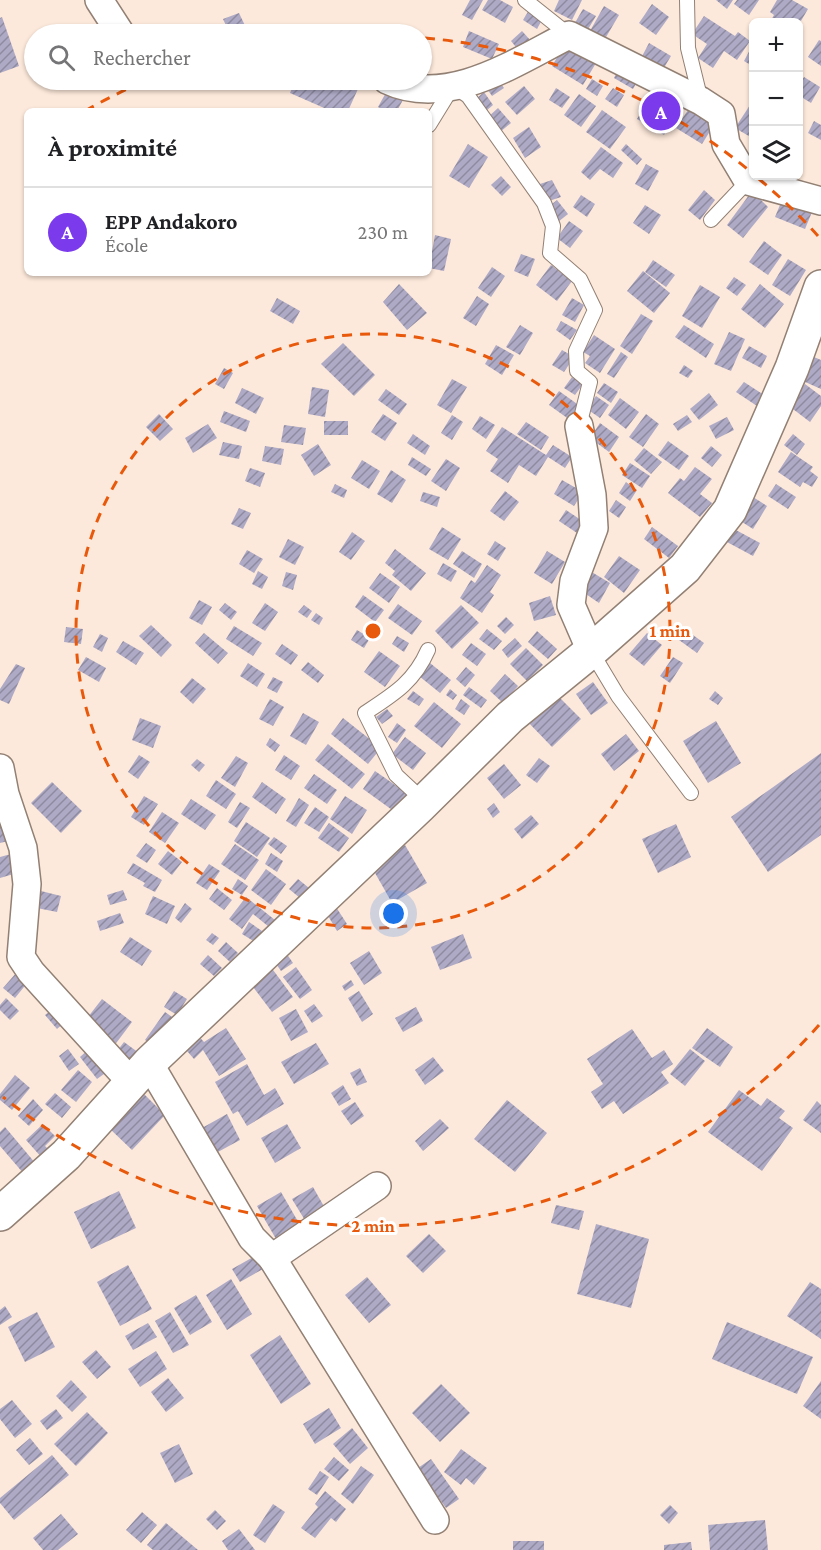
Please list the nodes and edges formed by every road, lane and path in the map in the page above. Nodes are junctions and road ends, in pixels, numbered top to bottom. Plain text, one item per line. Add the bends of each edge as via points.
1 (99, 0) edge
2 (525, 0) edge
3 (687, 0) edge
4 (115, 24) edge
5 (569, 35) junction
6 (453, 86) junction
7 (432, 89) edge
8 (701, 101) junction
9 (432, 120) edge
10 (748, 182) junction
11 (821, 201) edge
12 (711, 220) dead end
13 (821, 287) edge
14 (579, 426) joint
15 (428, 650) dead end
16 (591, 651) junction
17 (0, 768) edge
18 (691, 793) dead end
19 (425, 802) junction
20 (140, 1073) junction
21 (377, 1186) dead end
22 (0, 1214) edge
23 (272, 1258) junction
24 (435, 1520) dead end

1 - 4 street
2 - 5 lane
3 - 8 lane via 688,48
5 - 6 street via 486,76
5 - 8 street
6 - 7 street
6 - 9 lane
6 - 14 lane via 468,96 544,203 553,226 550,253 580,279 595,310 576,351 577,371 590,382
8 - 10 street via 721,114 726,144
10 - 11 street
10 - 12 lane
13 - 16 street via 792,368 730,510 685,568
14 - 16 street via 594,528 574,581 571,605
15 - 19 lane via 402,689 365,713 396,775
16 - 18 lane via 618,696
16 - 19 street via 510,717
17 - 20 street via 23,848 27,884 21,957 31,972
19 - 20 street
20 - 22 street via 66,1155
20 - 23 street via 252,1238
21 - 23 street
23 - 24 street

